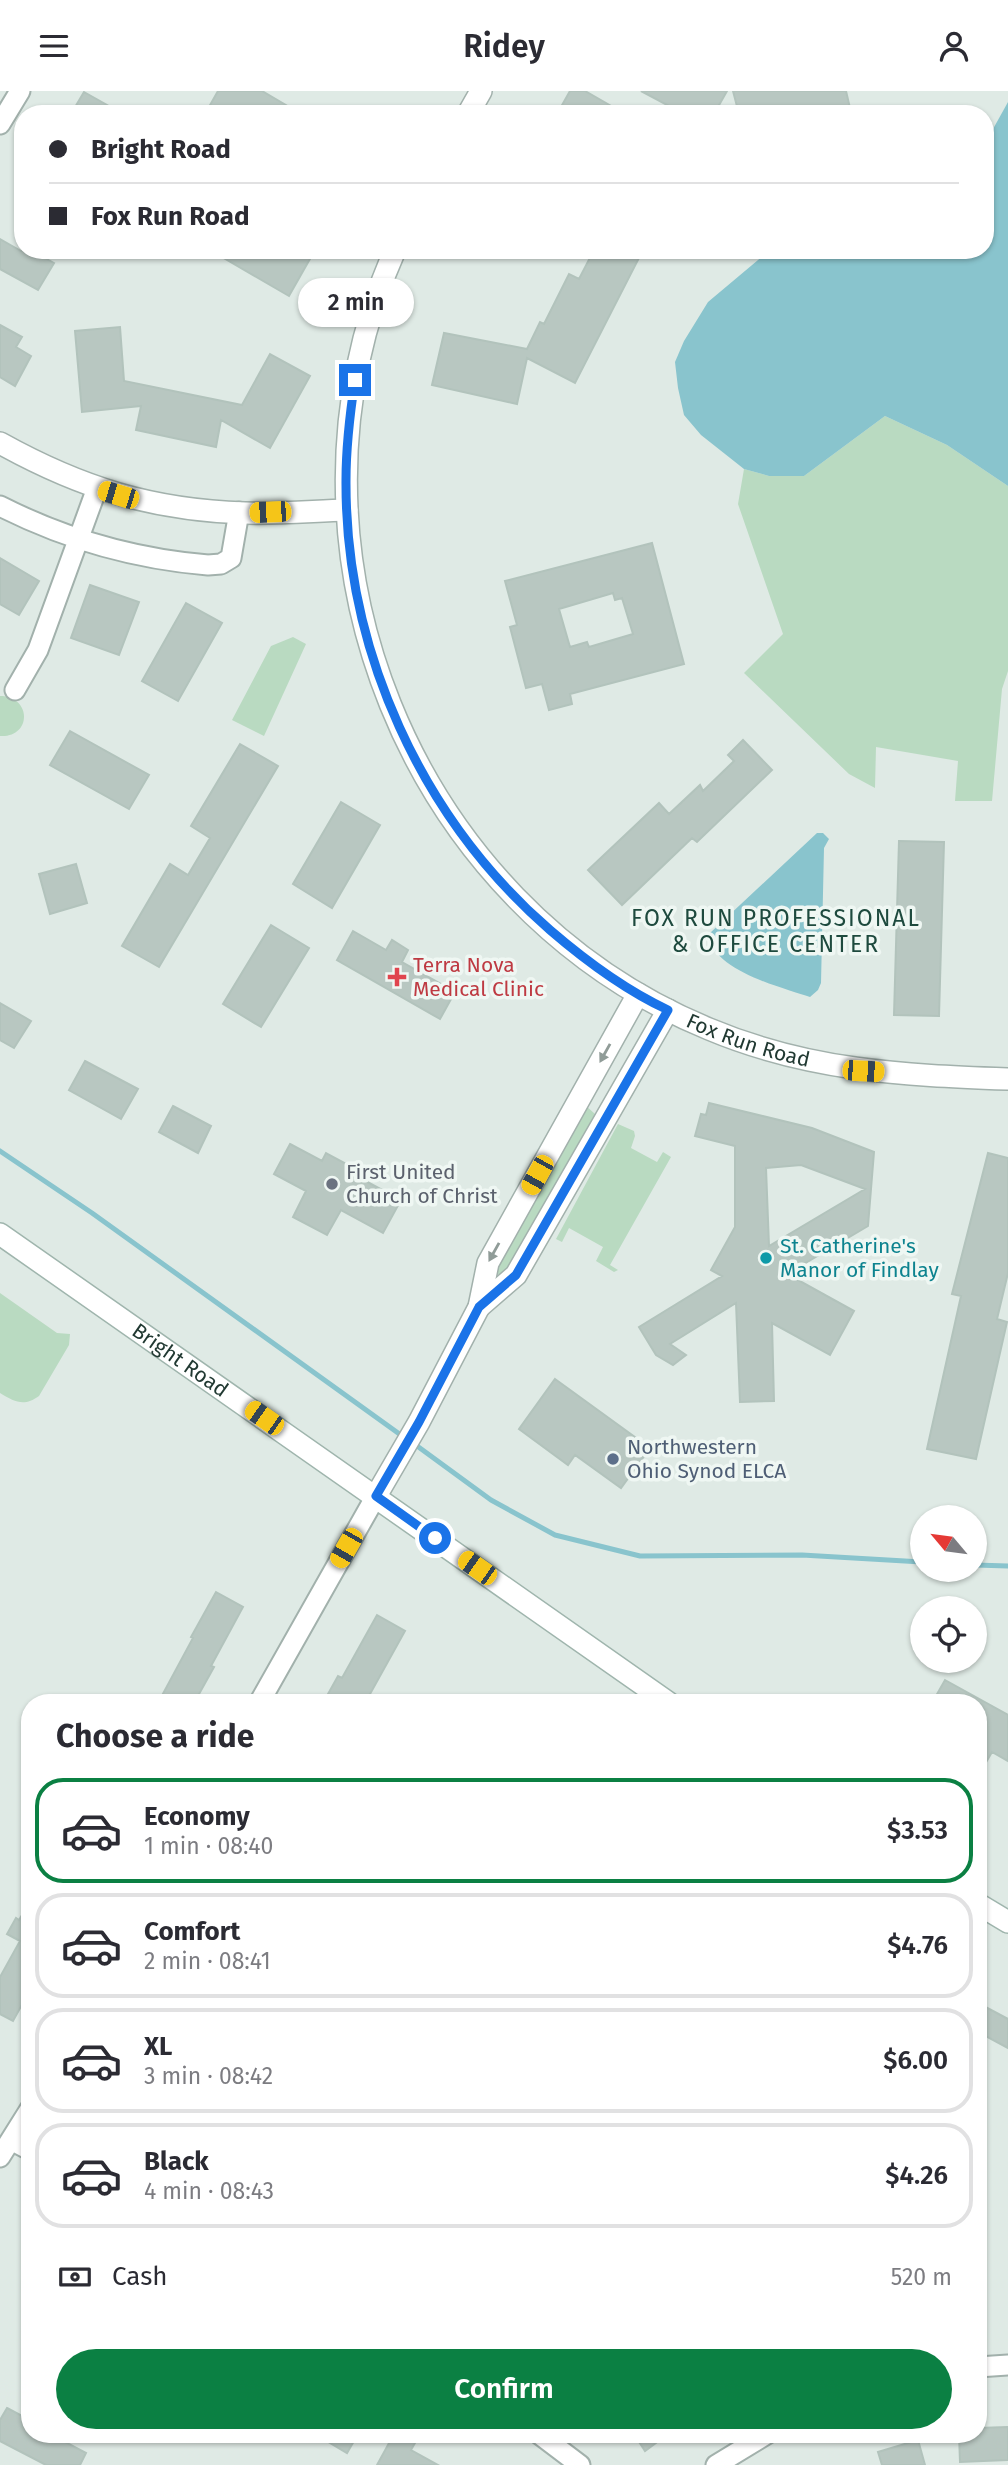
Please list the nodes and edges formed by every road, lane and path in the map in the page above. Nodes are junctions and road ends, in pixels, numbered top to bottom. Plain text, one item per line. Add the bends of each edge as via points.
1 (20, 91) edge
2 (2, 118) edge
3 (392, 259) edge
4 (0, 443) edge
5 (97, 488) junction
6 (0, 506) edge
7 (347, 510) junction
8 (239, 512) junction
9 (78, 539) junction
10 (15, 690) dead end
11 (638, 994) junction
12 (668, 1010) junction
13 (1008, 1079) edge
14 (0, 1234) edge
15 (479, 1307) junction
16 (376, 1496) junction
17 (264, 1694) edge
18 (657, 1694) edge
19 (987, 1909) edge
20 (1008, 1922) edge
21 (21, 2124) edge
22 (11, 2140) junction
23 (21, 2146) edge
24 (0, 2157) edge
25 (1008, 2365) edge
26 (987, 2366) edge
27 (551, 2443) edge
28 (752, 2443) edge
29 (580, 2465) edge
30 (716, 2465) edge

1 - 2 street
3 - 7 street, Fox Run Road via 369,319 356,372 348,425
4 - 5 street
5 - 8 street via 192,510
5 - 9 street
6 - 9 street
7 - 8 street
7 - 11 street, Fox Run Road via 355,586 367,639 391,708 429,785 458,830 529,912
8 - 9 street via 231,558 221,564 181,563
9 - 10 street via 38,650
11 - 12 street, Fox Run Road
11 -> 15 street via 488,1263
12 - 13 street, Fox Run Road via 759,1048 811,1062 863,1071
12 - 15 street via 516,1275
14 - 16 street, Bright Road
15 - 16 street
16 - 17 street
16 - 18 street, Bright Road
19 - 20 street
21 - 22 street
22 - 23 street
22 - 24 street
25 - 26 street
27 - 29 street
28 - 30 street

